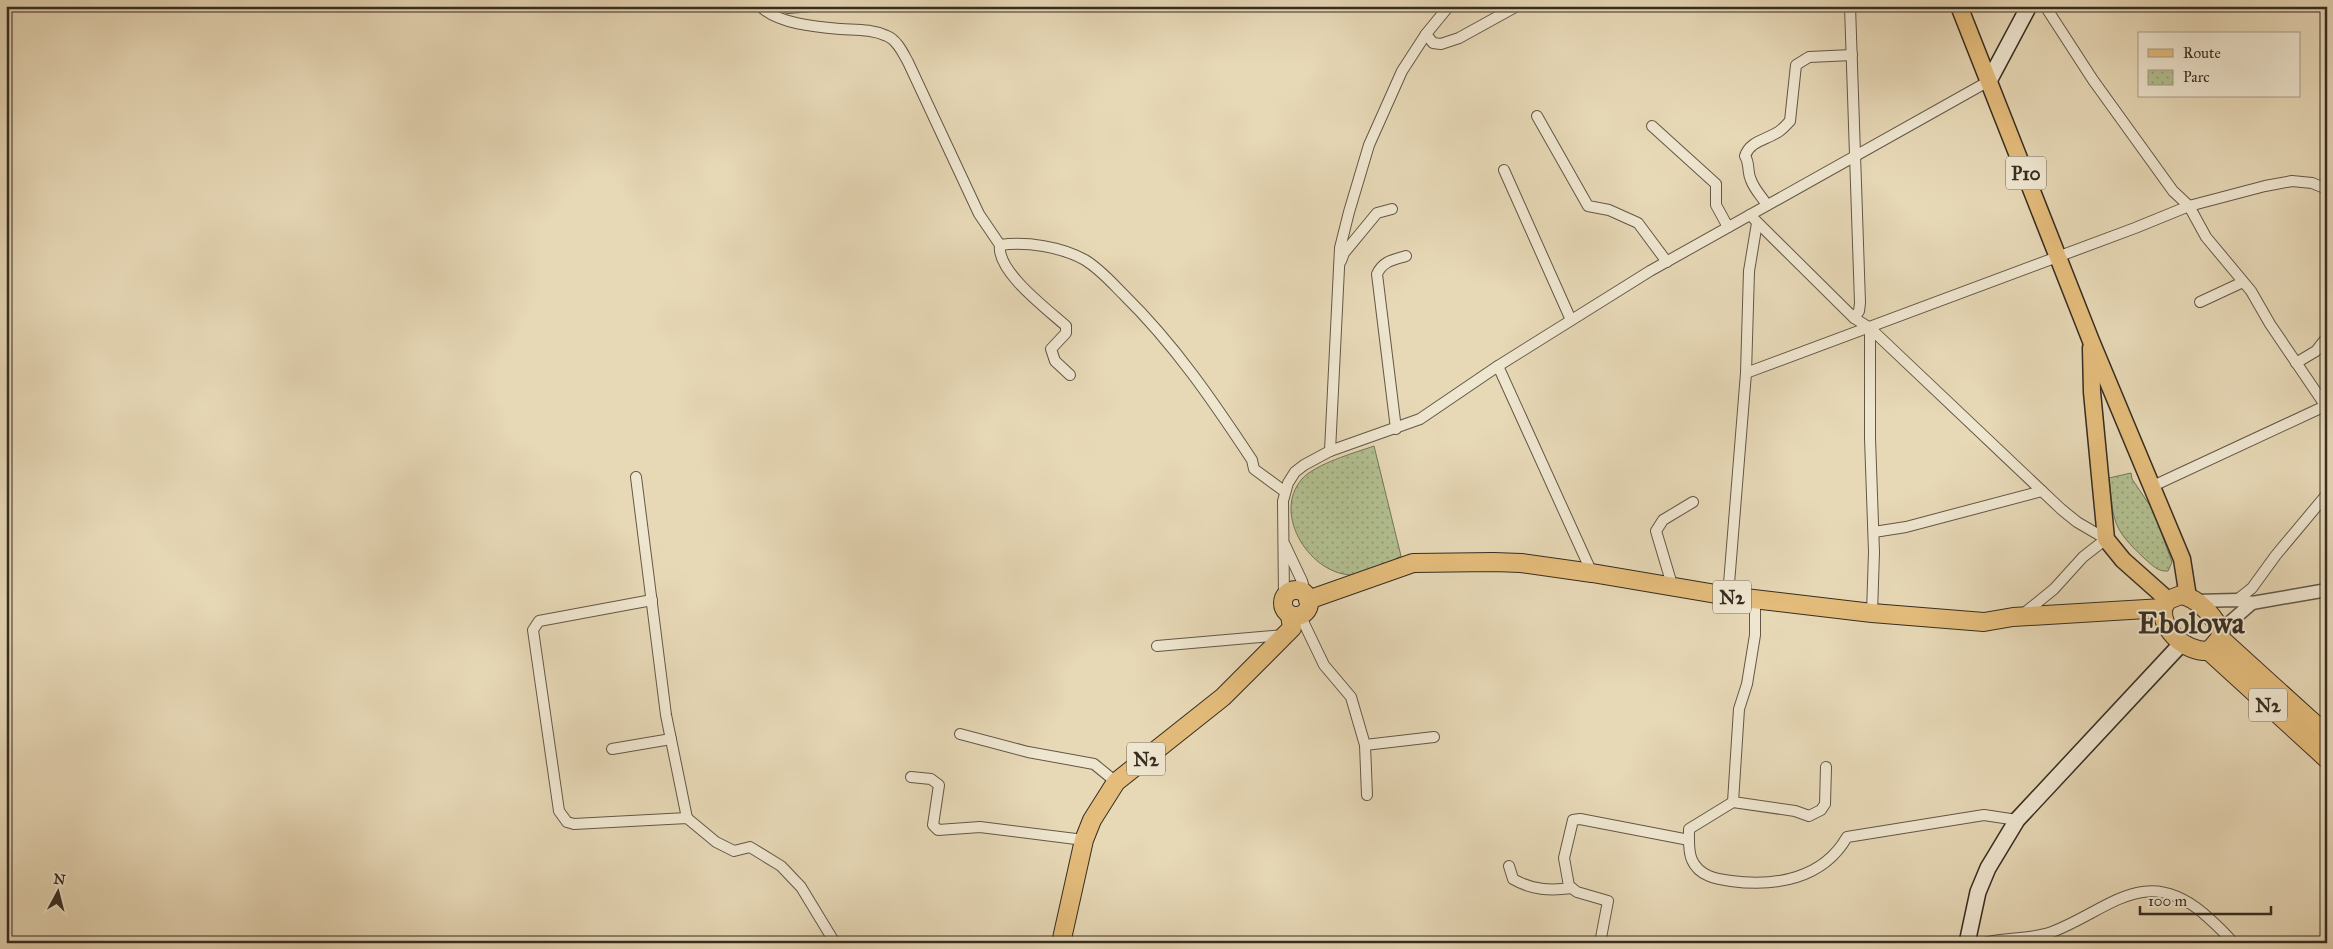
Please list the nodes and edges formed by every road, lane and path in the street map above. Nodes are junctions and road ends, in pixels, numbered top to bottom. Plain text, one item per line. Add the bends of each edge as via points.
1 (760, 6) edge
2 (812, 6) edge
3 (1448, 6) edge
4 (1518, 6) edge
5 (1850, 6) edge
6 (1959, 6) edge
7 (2028, 6) edge
8 (2045, 6) edge
9 (788, 7) edge
10 (786, 19) junction
11 (1426, 34) junction
12 (1852, 55) junction
13 (1989, 81) junction
14 (1537, 116) dead end
15 (1652, 126) dead end
16 (1856, 157) junction
17 (1504, 170) dead end
18 (2327, 189) edge
19 (1767, 205) junction
20 (2188, 206) junction
21 (1392, 210) dead end
22 (1750, 215) junction
23 (1757, 223) junction
24 (1728, 227) junction
25 (1000, 245) junction
26 (2058, 255) junction
27 (1406, 256) dead end
28 (1667, 262) junction
29 (1338, 271) junction
30 (2243, 282) junction
31 (2200, 302) dead end
32 (1854, 318) junction
33 (1571, 320) junction
34 (1870, 328) junction
35 (2327, 337) edge
36 (2091, 341) junction
37 (2296, 363) junction
38 (1498, 366) junction
39 (1746, 373) junction
40 (1070, 376) dead end
41 (2326, 407) edge
42 (1396, 429) junction
43 (1330, 451) junction
44 (636, 477) dead end
45 (2153, 486) junction
46 (1284, 491) junction
47 (2042, 491) junction
48 (2327, 494) edge
49 (1693, 502) dead end
50 (1874, 532) junction
51 (2106, 539) junction
52 (1284, 544) junction
53 (1592, 573) junction
54 (1673, 588) junction
55 (2327, 590) edge
56 (1728, 596) junction
57 (1284, 597) junction
58 (1307, 597) junction
59 (2192, 599) junction
60 (652, 600) junction
61 (1755, 600) junction
62 (2237, 600) junction
63 (2252, 603) junction
64 (2166, 604) junction
65 (1872, 613) junction
66 (1295, 615) junction
67 (2020, 617) junction
68 (1285, 634) junction
69 (2221, 634) junction
70 (2182, 643) junction
71 (1157, 646) dead end
72 (2209, 651) junction
73 (960, 734) dead end
74 (2327, 735) edge
75 (1434, 737) dead end
76 (672, 739) junction
77 (1365, 745) junction
78 (612, 749) dead end
79 (2327, 759) edge
80 (1826, 767) dead end
81 (911, 777) dead end
82 (1116, 782) junction
83 (1367, 794) dead end
84 (1733, 802) junction
85 (687, 818) junction
86 (2017, 820) junction
87 (1084, 840) junction
88 (1689, 840) junction
89 (1509, 866) dead end
90 (1572, 888) junction
91 (2028, 940) edge
92 (835, 943) edge
93 (1061, 943) edge
94 (1600, 943) edge
95 (1967, 943) edge
96 (1984, 943) edge
97 (2233, 943) edge

1 - 10 street
2 - 9 street
3 - 11 street
4 - 11 street via 1450,42 1433,43
5 - 12 street
6 - 13 main road, P10
7 - 13 main road
8 - 20 street via 2172,191
9 - 10 street
10 - 25 street via 869,31 888,36 898,45 979,214
11 - 29 street via 1402,71 1369,145 1340,248
12 - 16 street
12 - 19 street via 1809,57 1796,65 1790,121 1747,151 1745,156 1751,181
13 - 16 street
13 - 26 main road, P10
14 - 28 street via 1588,206 1609,210 1638,223
15 - 24 street via 1716,184 1716,204
16 - 19 street
16 - 32 street via 1860,303
17 - 33 street
18 - 20 street via 2312,183 2292,181
19 - 22 street
20 - 26 street
20 - 30 street via 2206,237
21 - 29 street via 1377,213 1344,253
22 - 23 street
22 - 24 street
23 - 32 street
23 - 39 street via 1749,271
24 - 28 street
25 - 40 street via 999,253 1015,281 1066,326 1066,333 1051,349 1055,361
25 - 46 street via 1020,243 1061,251 1083,259 1099,271 1141,312 1195,375 1252,460 1254,469
26 - 34 street
26 - 36 main road, P10
27 - 42 street via 1387,261 1377,274
28 - 33 street
29 - 43 street
30 - 31 street
30 - 37 street
32 - 34 street
33 - 38 street
34 - 39 street
34 - 47 street
34 - 50 street
35 - 37 street via 2316,351
36 - 45 main road, P10
36 - 51 main road, P10 via 2092,392
37 - 41 street
38 - 42 street via 1420,419
38 - 53 street
39 - 56 street
41 - 45 street
42 - 43 street
43 - 46 street via 1295,472
44 - 60 street
45 - 59 main road, P10 via 2182,559
46 - 52 street
47 - 50 street via 1906,527
47 - 51 street via 2077,522
48 - 62 street via 2252,588
49 - 54 street via 1663,520 1656,531
50 - 65 street
51 - 64 main road
51 - 67 street via 2083,557 2054,590
52 - 57 street
52 - 58 street
53 - 54 highway, N2
53 - 58 highway, N2 via 1521,564 1413,563
54 - 56 highway, N2
55 - 63 street
56 - 61 highway, N2
57 - 58 highway, N2 via 1292,590
57 - 66 highway via 1283,607
58 - 66 highway, N2 via 1307,609
59 - 62 street
59 - 64 highway via 2181,595
59 - 69 highway via 2204,607
60 - 76 street
60 - 85 street via 539,620 534,625 559,811 567,822 574,824
61 - 65 highway, N2
61 - 84 street via 1755,635 1747,684 1739,709
62 - 63 street
63 - 69 street
64 - 67 highway, N2
64 - 70 highway via 2165,624
65 - 67 highway, N2 via 1984,622
66 - 68 highway, N2 via 1292,628
66 - 77 street via 1324,665 1351,697
68 - 71 street
68 - 82 highway, N2 via 1223,697
69 - 72 highway
69 - 74 highway, N2
70 - 72 highway via 2195,650
70 - 86 main road
72 - 79 highway, N2
73 - 82 street via 1028,752 1094,764
75 - 77 street
76 - 78 street
76 - 85 street
77 - 83 street
80 - 84 street via 1825,804 1809,816
81 - 87 street via 932,779 939,785 933,825 938,830 980,827
82 - 87 highway, N2 via 1092,820
84 - 88 street via 1689,829
85 - 92 street via 716,842 734,851 750,847 781,866 801,887
86 - 88 street via 1984,815 1847,837 1841,848 1824,864 1804,875 1777,883 1755,884 1714,878 1701,872 1692,860
86 - 95 main road via 1988,868 1978,892
87 - 93 highway, N2
88 - 90 street via 1573,820 1564,858
89 - 90 street via 1513,879 1525,886 1549,891
90 - 94 street via 1608,901
91 - 96 street
91 - 97 street via 2052,932 2118,899 2152,890 2189,902

